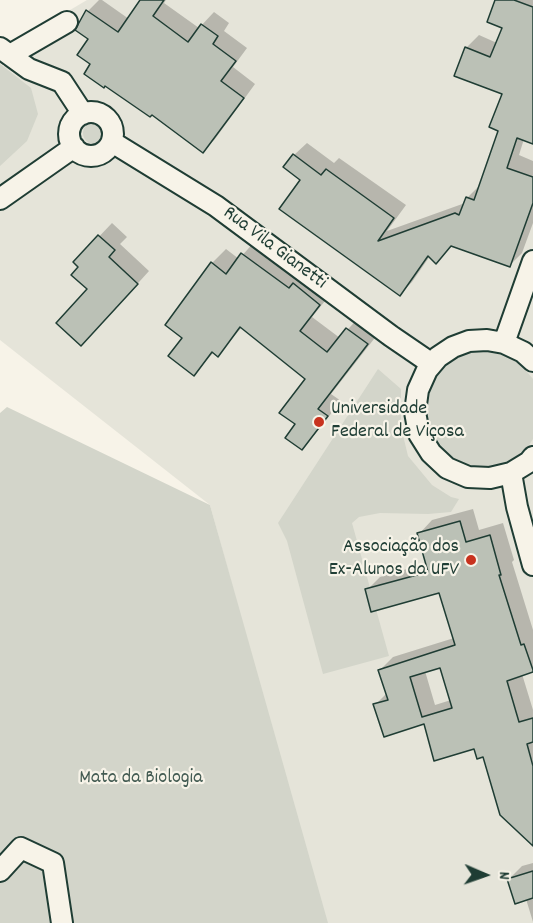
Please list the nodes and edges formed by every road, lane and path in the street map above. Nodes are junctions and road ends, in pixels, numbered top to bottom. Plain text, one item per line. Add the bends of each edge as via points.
1 (66, 22) dead end
2 (5, 52) edge
3 (83, 114) junction
4 (112, 142) junction
5 (74, 147) junction
6 (0, 200) edge
7 (533, 261) edge
8 (504, 343) junction
9 (533, 361) edge
10 (432, 364) junction
11 (533, 457) edge
12 (511, 473) junction
13 (533, 565) edge
14 (0, 871) edge
15 (62, 923) edge

1 - 2 street
2 - 3 street via 29,69 62,82
3 - 4 street via 104,116 112,128
3 - 5 street via 70,128
4 - 5 street via 98,155 84,155
4 - 10 street, Rua Vila Gianetti via 216,206
5 - 6 street
7 - 8 street
8 - 9 street
8 - 10 street via 469,341 453,347
10 - 12 street via 418,390 415,412 420,434 431,453 447,468 468,477 490,478
11 - 12 street
12 - 13 street
14 - 15 street via 21,848 53,863

